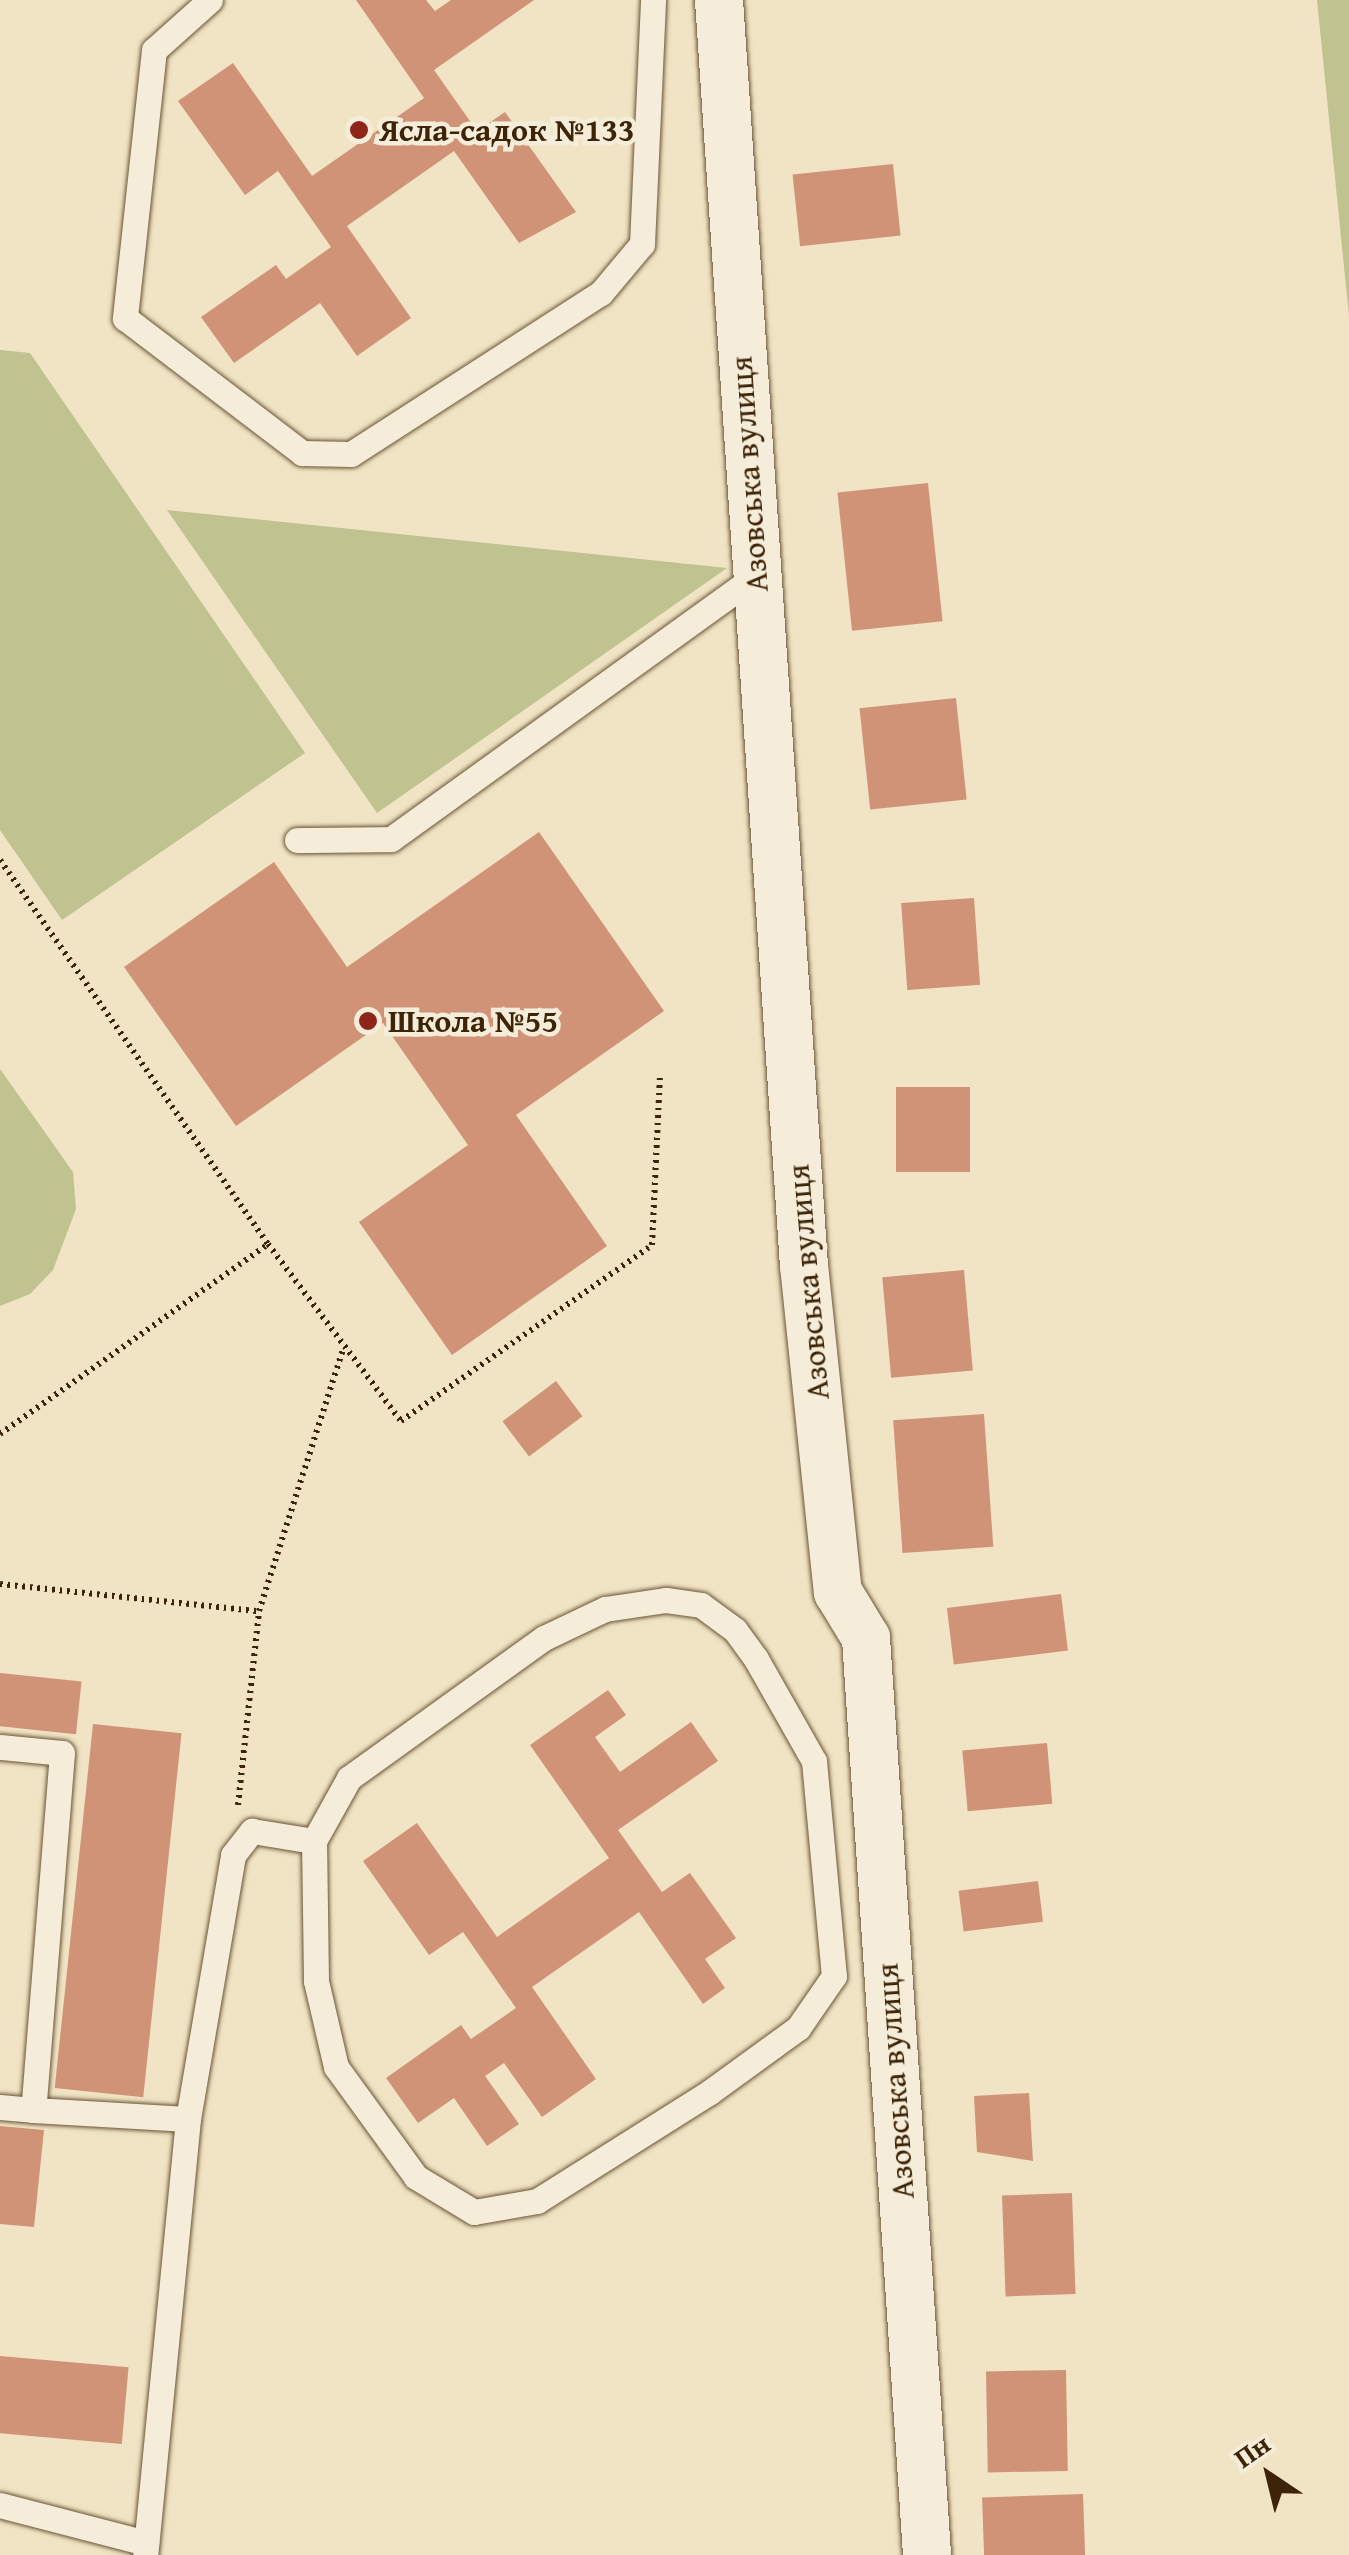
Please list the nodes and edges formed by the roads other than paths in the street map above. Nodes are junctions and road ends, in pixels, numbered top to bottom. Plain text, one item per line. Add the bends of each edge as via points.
1 (210, 0) edge
2 (652, 0) edge
3 (719, 0) edge
4 (755, 576) junction
5 (297, 840) dead end
6 (0, 1747) edge
7 (314, 1842) junction
8 (0, 2107) edge
9 (33, 2110) junction
10 (188, 2118) junction
11 (0, 2505) edge
12 (145, 2549) edge
13 (927, 2555) edge

1 - 2 lane via 154,50 126,318 302,453 351,454 601,293 642,244
3 - 4 street, Азовська вулиця
4 - 5 lane via 391,839
4 - 13 street, Азовська вулиця via 804,1266 838,1592 866,1638
6 - 9 lane via 62,1753
7 - 7 lane via 316,1981 336,2068 416,2177 474,2212 537,2201 710,2092 798,2028 834,1976 814,1760 735,1630 700,1605 666,1600 605,1609 544,1638 348,1778
7 - 10 lane via 252,1830 233,1855
8 - 9 lane
9 - 10 lane
10 - 12 lane
11 - 12 lane

